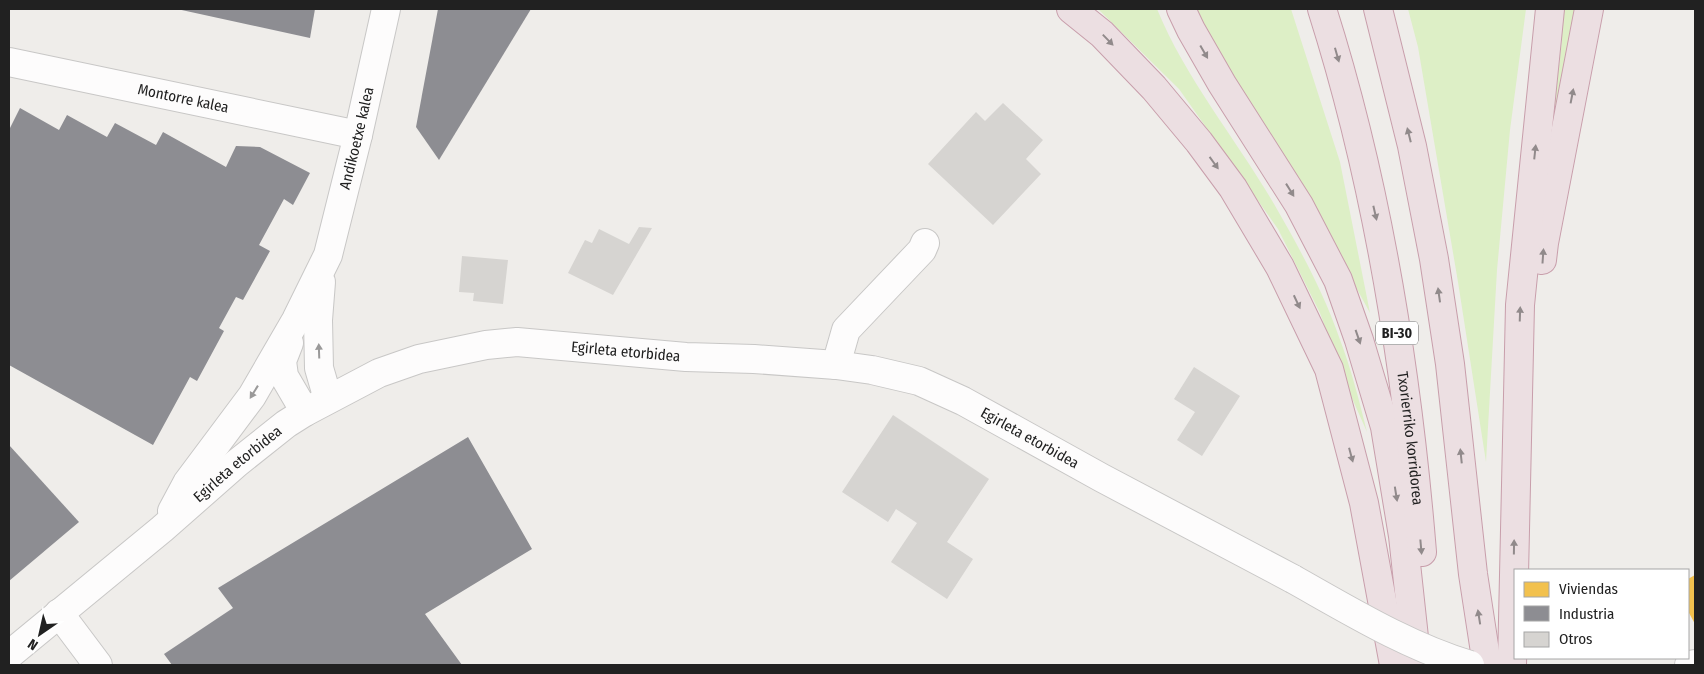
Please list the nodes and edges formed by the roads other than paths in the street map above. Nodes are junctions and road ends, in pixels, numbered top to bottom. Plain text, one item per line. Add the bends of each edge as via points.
1 (386, 9) edge
2 (1071, 9) edge
3 (1181, 9) edge
4 (1322, 9) edge
5 (1378, 9) edge
6 (1550, 9) edge
7 (1589, 9) edge
8 (9, 62) edge
9 (358, 135) junction
10 (925, 243) dead end
11 (323, 266) junction
12 (296, 320) junction
13 (836, 365) junction
14 (328, 399) junction
15 (1517, 407) junction
16 (305, 412) junction
17 (162, 529) junction
18 (59, 613) junction
19 (9, 655) edge
20 (1695, 664) edge
21 (98, 665) edge
22 (1394, 665) edge
23 (1417, 665) edge
24 (1426, 665) edge
25 (1470, 665) edge
26 (1487, 665) edge
27 (1512, 665) edge
28 (1689, 665) edge

1 - 9 street, Andikoetxe kalea
2 -> 22 highway via 1102,34 1154,88 1199,142 1233,188 1280,267 1329,370 1364,503
3 -> 23 highway via 1222,84 1299,205 1338,280 1360,340 1385,427
4 -> 24 highway, Txorierriko korridorea / BI-30 via 1350,104 1379,232 1400,349 1416,480 1426,604
26 -> 5 highway via 1434,259 1412,146
15 -> 6 highway via 1520,305
15 -> 7 highway via 1537,327 1544,242
8 - 9 street, Montorre kalea
9 - 11 street, Andikoetxe kalea
10 - 13 street via 846,330
11 - 12 street
14 -> 11 street via 319,368 318,320
12 - 16 street via 282,361 284,376
12 -> 17 street via 252,396 187,483
13 - 14 street, Egirleta etorbidea via 686,357 516,342 419,359 379,373
13 - 25 street, Egirleta etorbidea, bridge via 919,381 945,393 1398,637
14 - 16 street, Egirleta etorbidea
27 -> 15 highway
16 - 17 street, Egirleta etorbidea via 237,463
17 - 18 street, Egirleta etorbidea
18 - 19 street, Egirleta etorbidea
18 - 21 street
20 - 28 street

